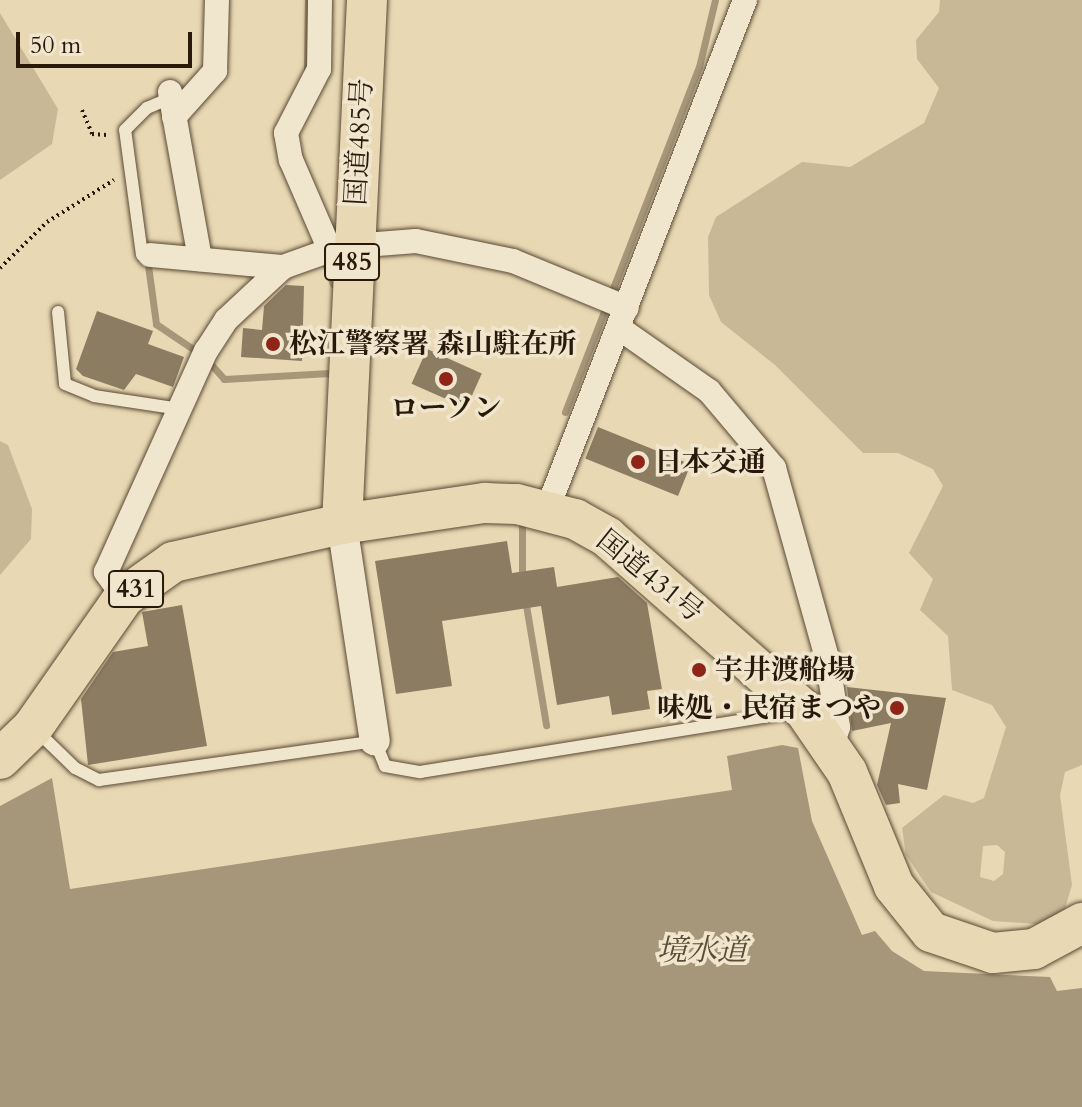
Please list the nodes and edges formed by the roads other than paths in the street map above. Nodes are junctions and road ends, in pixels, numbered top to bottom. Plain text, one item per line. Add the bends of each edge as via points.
1 (217, 0) edge
2 (320, 0) edge
3 (367, 0) edge
4 (745, 0) edge
5 (172, 102) junction
6 (332, 250) junction
7 (146, 255) joint
8 (200, 259) junction
9 (283, 267) junction
10 (616, 308) junction
11 (58, 312) dead end
12 (180, 409) junction
13 (547, 510) junction
14 (342, 524) junction
15 (124, 597) junction
16 (805, 711) junction
17 (33, 727) junction
18 (375, 741) junction
19 (832, 747) junction
20 (0, 759) edge
21 (1082, 923) edge

1 - 5 street via 215,71
2 - 6 street via 319,69 286,133 291,160
3 - 6 highway, 国道485号 / 485
4 - 10 street
5 - 7 lane via 147,108 125,130
5 - 8 street
6 - 9 street
6 - 10 street via 416,241 513,261
6 - 14 highway, 国道485号 / 485
7 - 8 street
8 - 9 street
9 - 12 street via 226,320
10 - 13 street
10 - 19 street via 709,391 774,468 827,658 838,727
11 - 12 lane via 65,384 94,396
12 - 15 street via 106,572
13 - 14 highway, 国道431号 / 431 via 485,503
13 - 16 highway, 国道431号 / 431 via 607,537
14 - 15 highway, 国道431号 / 431 via 173,562
14 - 18 street
15 - 17 highway, 国道431号 / 431
16 - 18 lane via 420,772 385,766
16 - 19 highway, 国道431号 / 431
17 - 18 lane via 75,768 99,780
17 - 20 highway, 国道431号 / 431
19 - 21 highway, 国道431号 / 431 via 894,886 931,932 993,953 1034,949

